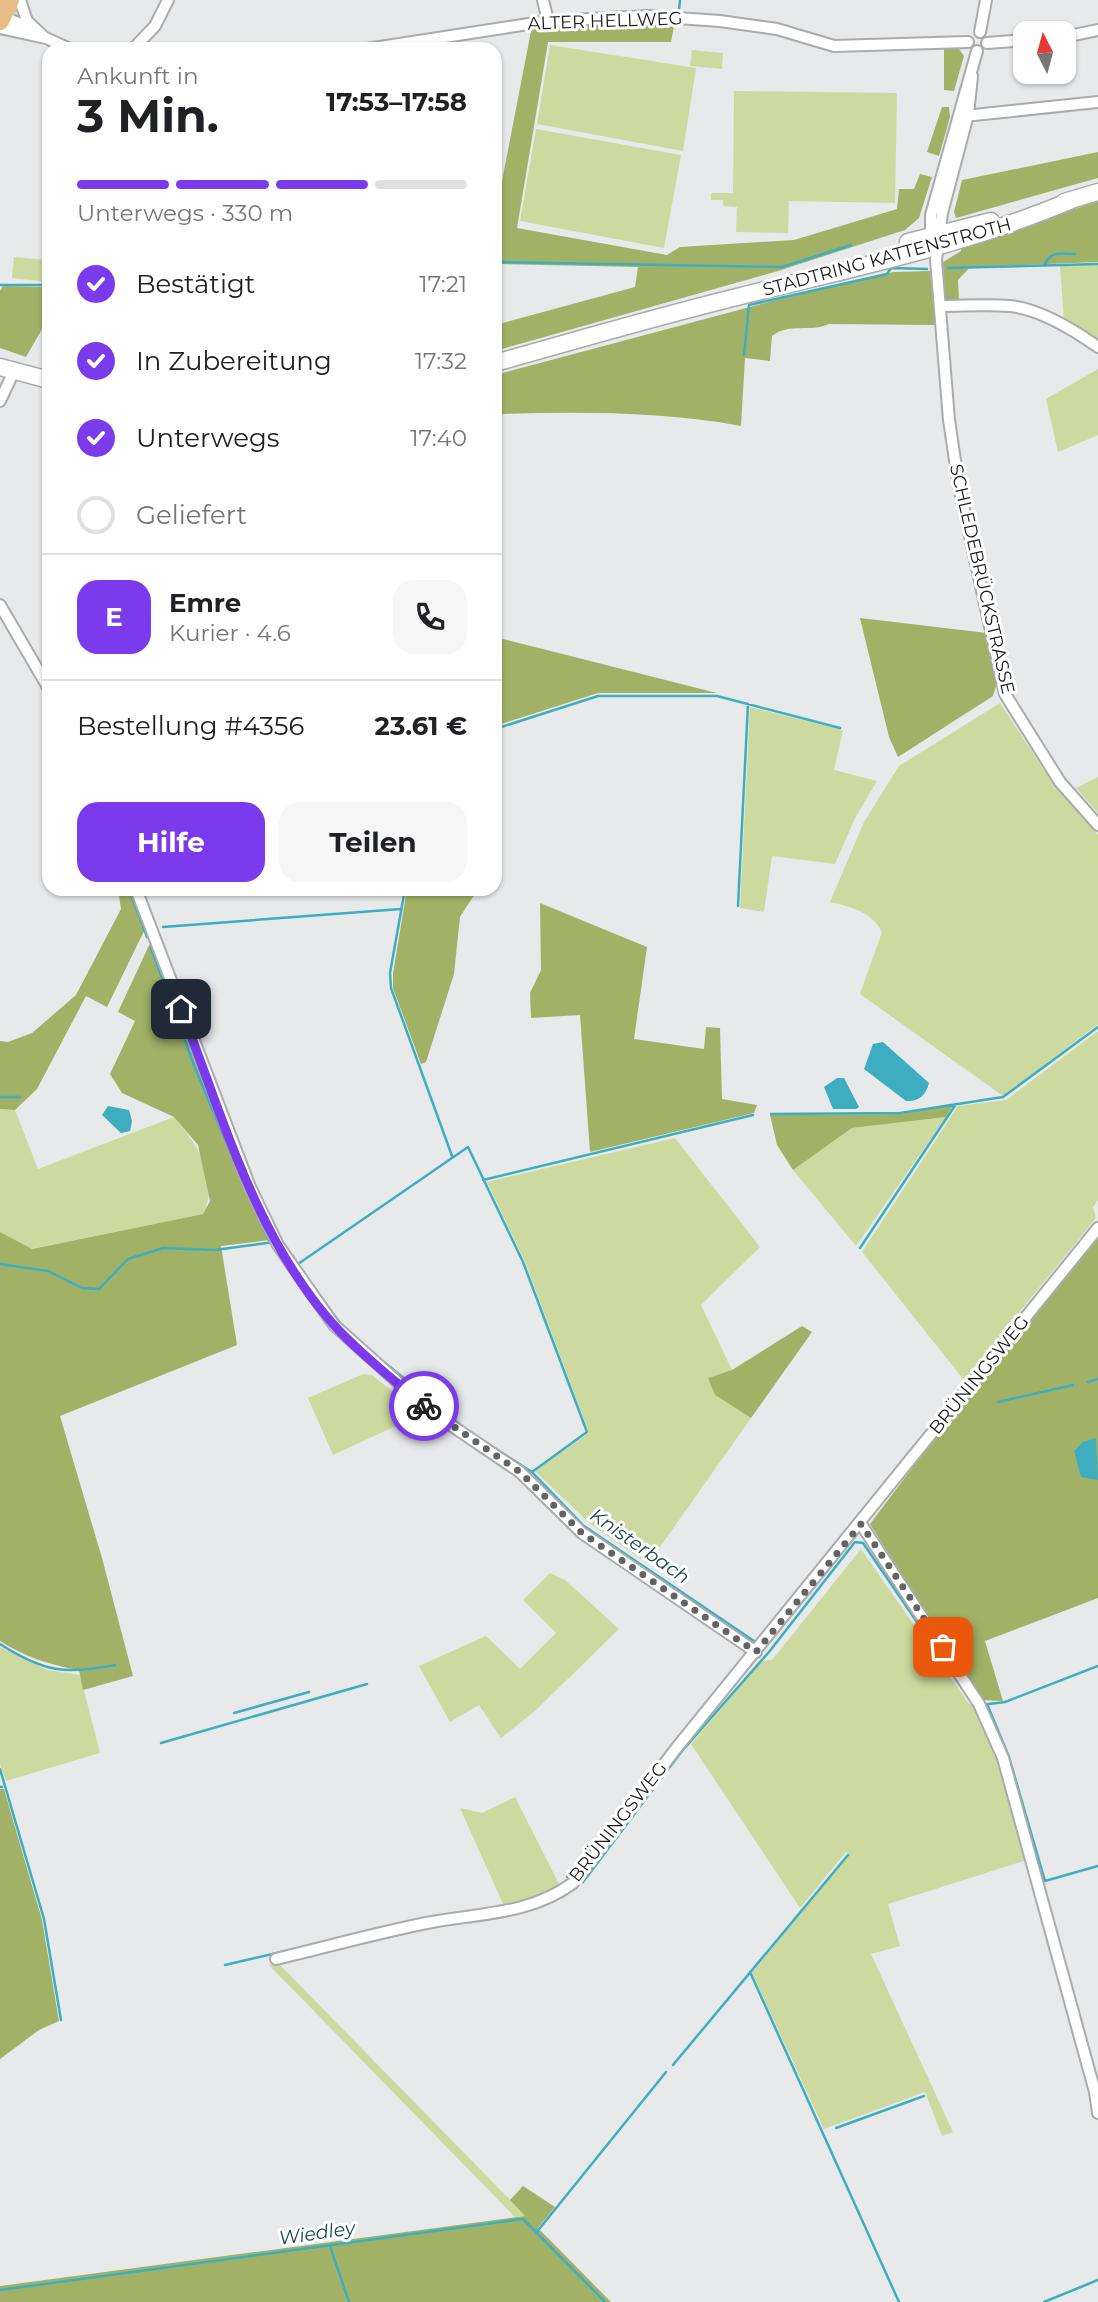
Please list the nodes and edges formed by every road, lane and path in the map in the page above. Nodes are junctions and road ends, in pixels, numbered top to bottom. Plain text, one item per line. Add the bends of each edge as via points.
1 (20, 0) edge
2 (168, 0) edge
3 (543, 0) edge
4 (986, 0) edge
5 (3, 16) edge
6 (548, 21) junction
7 (1098, 30) edge
8 (980, 32) junction
9 (42, 35) junction
10 (1076, 35) edge
11 (968, 41) junction
12 (1013, 41) edge
13 (56, 42) edge
14 (139, 42) edge
15 (412, 42) edge
16 (987, 43) junction
17 (977, 51) junction
18 (1098, 102) edge
19 (964, 113) junction
20 (1098, 192) edge
21 (935, 245) junction
22 (940, 306) junction
23 (1098, 347) edge
24 (502, 361) edge
25 (6, 368) edge
26 (42, 378) edge
27 (0, 401) edge
28 (0, 605) edge
29 (42, 677) edge
30 (1098, 825) edge
31 (139, 896) edge
32 (1098, 1228) edge
33 (861, 1524) junction
34 (756, 1652) junction
35 (276, 1959) dead end
36 (1098, 2113) edge

1 - 9 street via 27,21
2 - 14 street via 155,26
3 - 6 street
4 - 8 street
5 - 9 street
6 - 11 street, ALTER HELLWEG via 684,17 777,29 834,46
6 - 15 street, ALTER HELLWEG
7 - 10 street
8 - 11 street
8 - 16 street
9 - 13 street
11 - 17 street
12 - 16 street
16 - 17 street
17 - 19 street, SCHLEDEBRÜCKSTRASSE
18 - 19 street
19 - 21 street, SCHLEDEBRÜCKSTRASSE via 931,215
20 - 21 main road, STADTRING KATTENSTROTH
21 - 22 street, SCHLEDEBRÜCKSTRASSE
21 - 24 main road, STADTRING KATTENSTROTH
22 - 23 street via 1021,308
22 - 30 street, SCHLEDEBRÜCKSTRASSE via 959,487 1005,694 1060,782
25 - 26 main road
25 - 27 street
28 - 29 street
31 - 34 street via 250,1187 276,1242 334,1325 430,1411 520,1472 582,1533
32 - 33 street, BRÜNINGSWEG
33 - 34 street, BRÜNINGSWEG
33 - 36 street via 979,1704 1003,1758
34 - 35 street, BRÜNINGSWEG via 573,1883 554,1897 513,1910 431,1922

